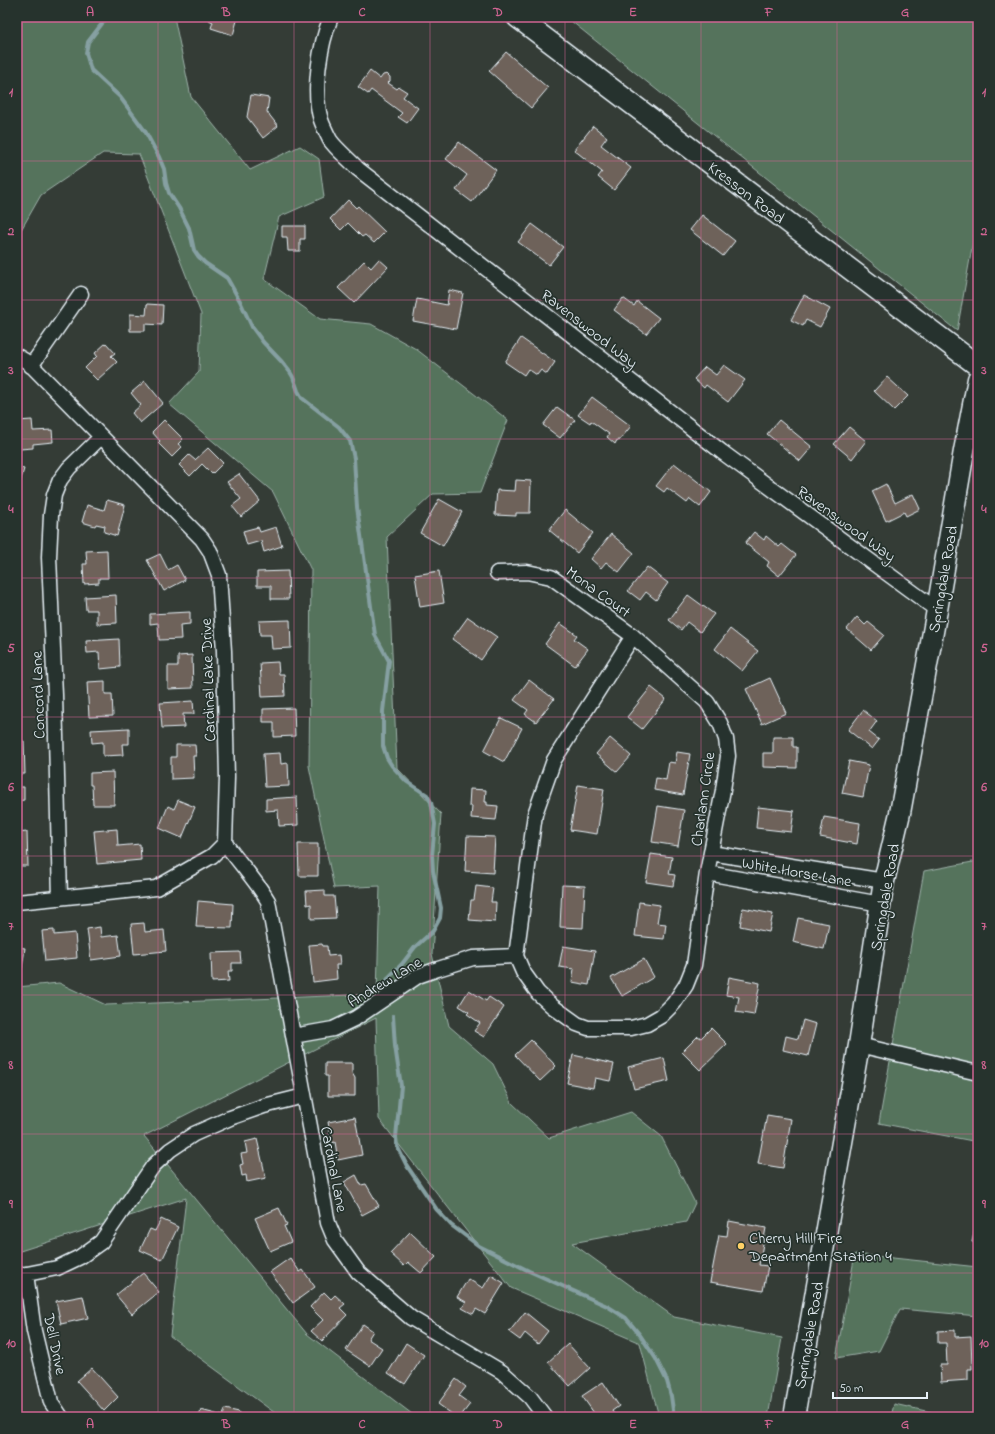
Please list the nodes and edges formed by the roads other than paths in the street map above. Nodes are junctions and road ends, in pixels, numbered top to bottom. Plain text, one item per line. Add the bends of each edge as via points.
1 (332, 17) edge
2 (517, 17) edge
3 (82, 294) dead end
4 (17, 356) edge
5 (31, 366) junction
6 (978, 366) edge
7 (978, 378) edge
8 (101, 437) junction
9 (971, 447) edge
10 (497, 573) dead end
11 (937, 610) junction
12 (633, 636) junction
13 (225, 843) junction
14 (711, 853) junction
15 (707, 873) junction
16 (884, 881) junction
17 (60, 898) junction
18 (17, 902) edge
19 (881, 904) junction
20 (516, 956) junction
21 (293, 1036) junction
22 (859, 1045) junction
23 (978, 1073) edge
24 (304, 1096) junction
25 (22, 1275) edge
26 (61, 1417) edge
27 (545, 1417) edge
28 (794, 1417) edge

1 - 11 street, Ravenswood Way via 322,44 318,68 321,120 331,141 358,169 722,452
2 - 6 main road, Kresson Road
3 - 5 street
4 - 5 street, Cardinal Lake Drive
5 - 8 street, Cardinal Lake Drive
7 - 9 main road, Springdale Road
8 - 13 street, Cardinal Lake Drive via 202,538 219,575 227,777
8 - 17 street, Concord Lane via 60,480 54,495 51,515 49,557
9 - 11 main road, Springdale Road
10 - 12 street, Mona Court via 527,572 551,577
11 - 16 main road, Springdale Road via 900,813
12 - 14 street, Charlann Circle via 707,702 726,739 728,756
12 - 20 street via 554,760 535,814
13 - 17 street via 212,856 156,888
13 - 21 street, Cardinal Lane via 260,886 268,901
14 - 15 street, Charlann Circle
14 - 16 street, White Horse Lane
15 - 19 street, White Horse Lane
15 - 20 street, Charlann Circle via 694,965 686,985 674,1003 647,1024 631,1028 588,1028 577,1024 538,993 523,972
16 - 19 main road, Springdale Road
17 - 18 street
19 - 22 main road, Springdale Road
20 - 21 street, Andrew Lane via 473,958 418,976 350,1021 333,1029
21 - 24 street, Cardinal Lane
22 - 23 street
22 - 28 main road, Springdale Road
24 - 25 street via 264,1106 194,1134 170,1150 153,1166 102,1242 57,1268
24 - 27 street, Cardinal Lane via 328,1223 335,1240 358,1272 411,1318 502,1372 530,1397
25 - 26 street, Dell Drive via 51,1402

